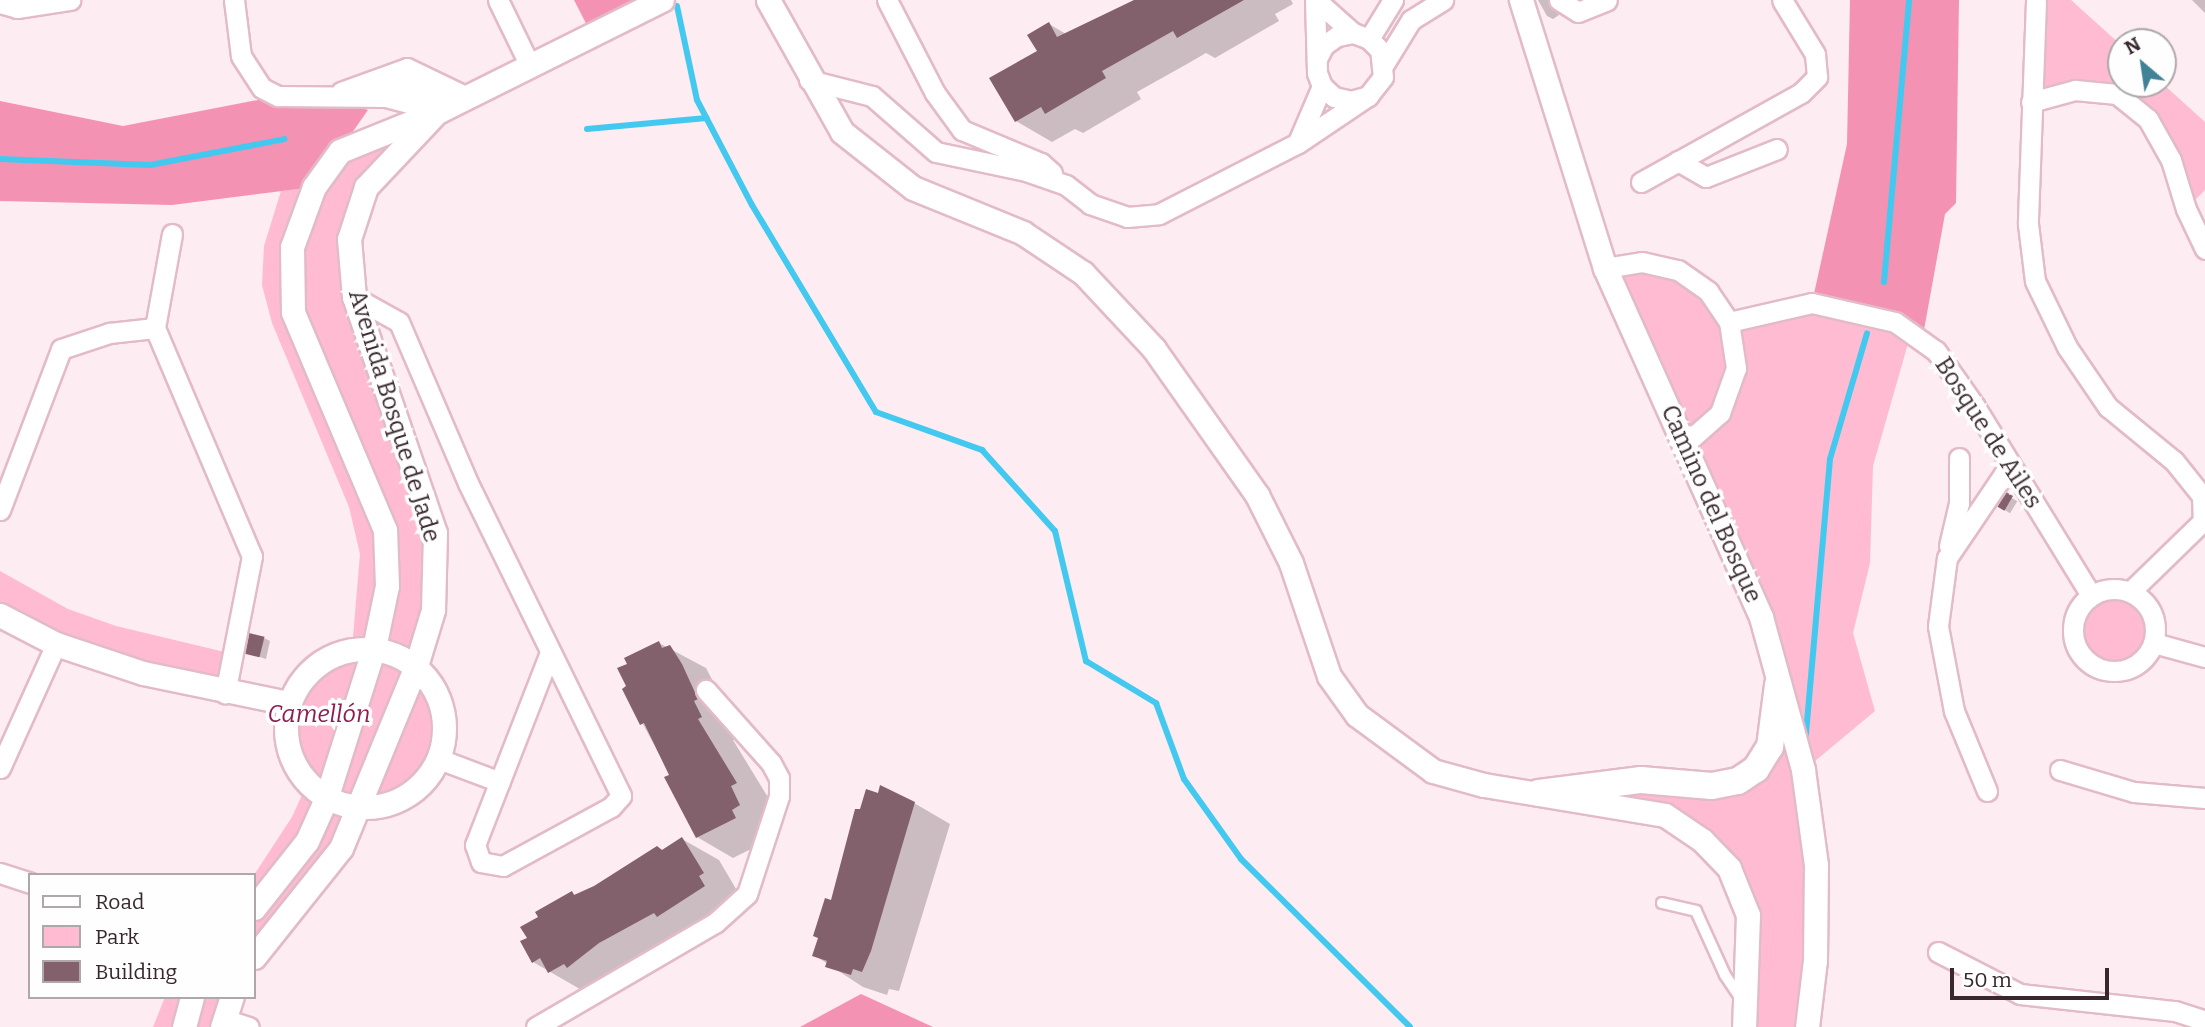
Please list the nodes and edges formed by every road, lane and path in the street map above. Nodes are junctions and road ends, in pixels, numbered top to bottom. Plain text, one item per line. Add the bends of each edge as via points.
1 (70, 0) edge
2 (234, 0) edge
3 (498, 0) edge
4 (662, 0) edge
5 (768, 0) edge
6 (887, 0) edge
7 (1315, 0) edge
8 (1393, 0) edge
9 (1443, 0) edge
10 (1521, 0) edge
11 (1559, 0) edge
12 (1606, 0) edge
13 (1782, 0) edge
14 (2036, 1) edge
15 (11, 4) edge
16 (1361, 36) junction
17 (1317, 59) junction
18 (1384, 64) junction
19 (530, 66) junction
20 (809, 80) junction
21 (1322, 86) junction
22 (1368, 96) junction
23 (327, 97) junction
24 (467, 97) junction
25 (2031, 102) junction
26 (439, 111) junction
27 (1298, 143) junction
28 (1777, 149) dead end
29 (1678, 161) junction
30 (1642, 182) dead end
31 (1066, 186) junction
32 (172, 234) dead end
33 (2205, 249) edge
34 (1605, 268) junction
35 (354, 297) junction
36 (1729, 322) junction
37 (155, 328) junction
38 (1685, 444) junction
39 (1959, 458) dead end
40 (2010, 465) junction
41 (0, 510) edge
42 (1947, 558) junction
43 (2130, 592) junction
44 (2091, 595) junction
45 (0, 615) edge
46 (2154, 643) junction
47 (56, 644) junction
48 (374, 648) junction
49 (550, 653) junction
50 (2205, 657) edge
51 (416, 666) junction
52 (1778, 685) junction
53 (706, 690) dead end
54 (225, 693) junction
55 (288, 703) junction
56 (439, 759) junction
57 (0, 768) edge
58 (2060, 770) dead end
59 (500, 782) junction
60 (1987, 792) dead end
61 (1539, 793) junction
62 (2205, 798) edge
63 (326, 799) junction
64 (358, 808) junction
65 (0, 873) edge
66 (28, 882) edge
67 (1662, 903) dead end
68 (256, 905) edge
69 (1938, 952) dead end
70 (256, 954) edge
71 (191, 999) edge
72 (1743, 1001) junction
73 (226, 1014) edge
74 (2205, 1021) edge
75 (184, 1027) edge
76 (249, 1027) edge
77 (536, 1027) edge
78 (1744, 1027) edge
79 (1807, 1027) edge

1 - 15 street
2 - 23 street via 241,56 251,76 278,96
3 - 19 street
4 - 19 street, Avenida Bosque de Jade
5 - 20 street
6 - 31 street via 935,93 962,130 1041,163
7 - 16 street
7 - 17 street
8 - 16 street
9 - 18 street via 1410,20
10 - 34 street, Camino del Bosque
11 - 12 street via 1578,12
13 - 29 street via 1815,54 1817,77 1801,93
14 - 25 street
16 - 17 street via 1337,36 1324,45
16 - 18 street
17 - 21 street
18 - 22 street via 1383,77
19 - 24 street, Avenida Bosque de Jade
20 - 31 street via 872,96 936,152 1026,171
20 - 61 street via 842,132 913,188 1023,233 1083,273 1154,349 1257,495 1291,563 1329,676 1357,715 1433,771
21 - 22 street via 1334,97 1351,101
21 - 27 street
22 - 27 street
23 - 24 street via 407,68
23 - 26 street via 386,97
24 - 26 street, Avenida Bosque de Jade
25 - 33 street via 2075,90 2117,93 2148,119 2171,160
25 - 43 street via 2028,224 2035,281 2067,347 2108,407 2174,461 2202,496 2203,521
26 - 35 street, Avenida Bosque de Jade via 366,187 349,239
26 - 48 street, Avenida Bosque de Jade via 340,151 314,187 292,247 293,312 385,530 387,586
27 - 31 street via 1159,214 1127,217 1090,204
28 - 29 street via 1706,177
29 - 30 street
32 - 37 street
34 - 36 street via 1642,262 1678,270 1709,291
34 - 38 street, Camino del Bosque
35 - 49 street via 398,322 468,483
35 - 51 street, Avenida Bosque de Jade via 435,533 433,610
36 - 38 street via 1736,368 1720,413
36 - 40 street, Bosque de Ailes via 1812,303 1895,322 1936,351
37 - 41 street via 108,332 61,349
37 - 54 street via 252,556
38 - 52 street, Camino del Bosque via 1762,617
39 - 42 street via 1959,503
40 - 42 street
40 - 44 street, Bosque de Ailes
42 - 60 street via 1938,626 1954,711
43 - 44 street via 2110,589
43 - 46 street via 2147,604 2155,622
44 - 46 street via 2074,616 2074,642 2088,664 2113,672 2138,664
45 - 47 street
46 - 50 street
47 - 54 street via 143,673
47 - 57 street
48 - 51 street
48 - 55 street via 338,652 308,672
48 - 63 street, Avenida Bosque de Jade
49 - 59 street
49 - 59 street via 621,796 611,807 503,866 481,862 475,845
51 - 56 street via 440,698 444,738
51 - 64 street, Avenida Bosque de Jade
52 - 61 main road via 1770,747 1756,769 1738,781 1712,786 1641,780
52 - 79 street, Camino del Bosque via 1803,770 1816,865 1815,960
53 - 77 street via 779,778 779,796 747,894 715,923
54 - 55 street
55 - 63 street via 285,740 299,774
56 - 59 street
56 - 64 street via 429,775 398,801
58 - 62 street via 2134,792
61 - 72 street via 1665,816 1711,849 1729,868 1748,915
63 - 64 street
63 - 68 street, Avenida Bosque de Jade via 307,841
64 - 70 street, Avenida Bosque de Jade via 341,848
65 - 66 street
67 - 72 lane via 1696,911 1725,975
69 - 74 street via 2020,994 2175,1012
71 - 75 street
72 - 78 street
73 - 76 street

